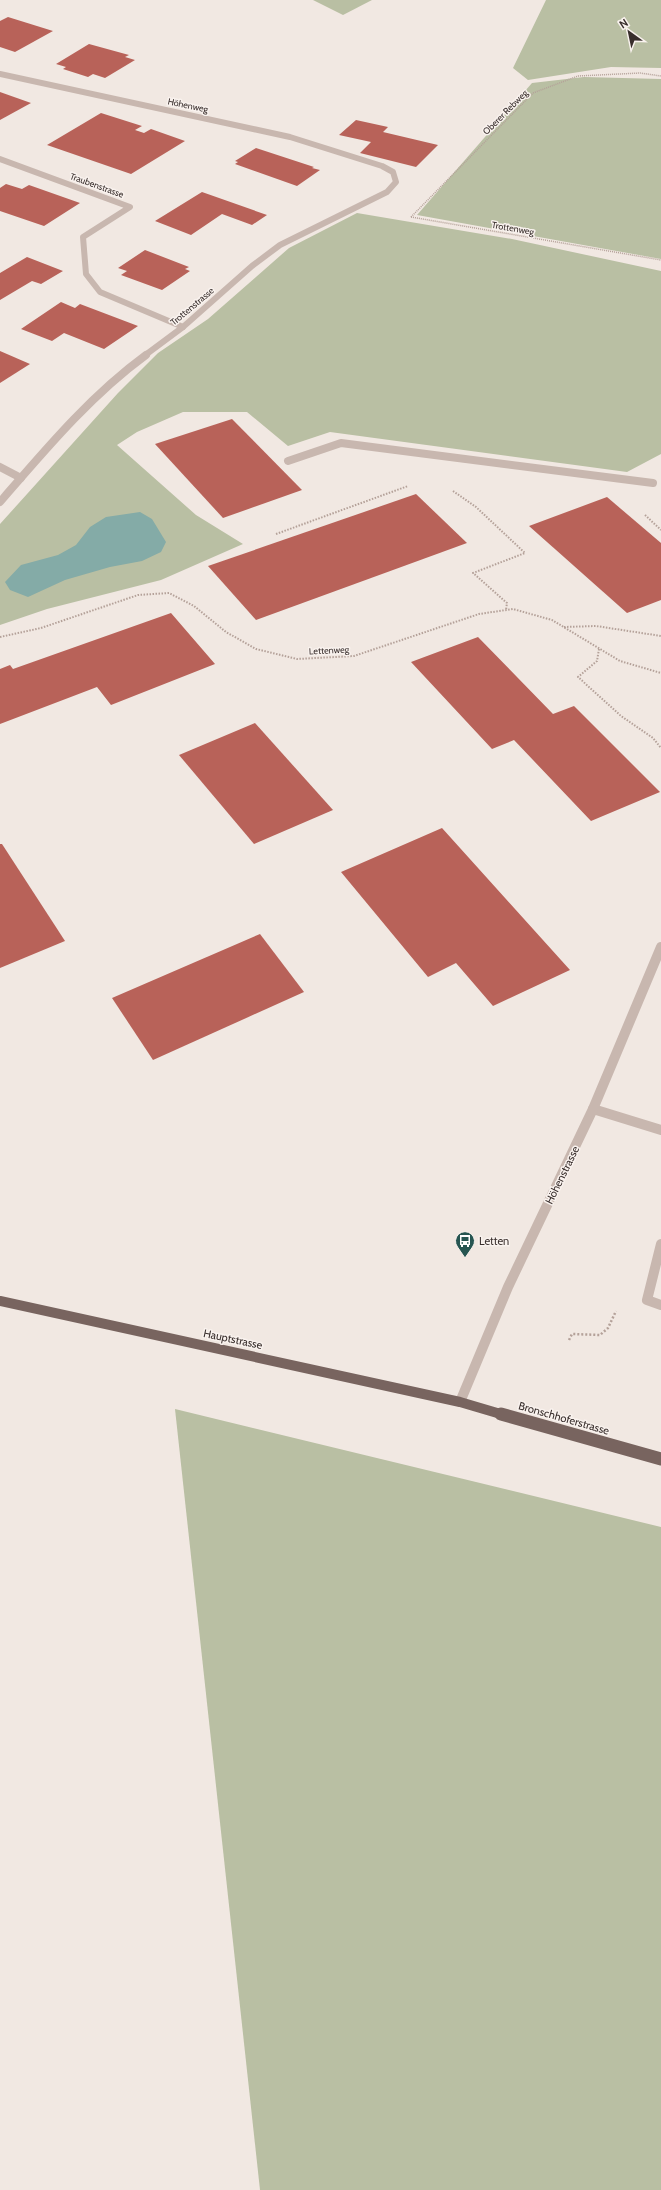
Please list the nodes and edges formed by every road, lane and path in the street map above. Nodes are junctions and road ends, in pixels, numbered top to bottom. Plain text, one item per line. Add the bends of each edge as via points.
1 (0, 74) edge
2 (661, 76) edge
3 (0, 159) edge
4 (371, 161) joint
5 (365, 204) junction
6 (411, 217) junction
7 (661, 260) edge
8 (183, 327) junction
9 (288, 461) dead end
10 (0, 467) edge
11 (21, 478) junction
12 (415, 483) dead end
13 (653, 483) dead end
14 (451, 490) dead end
15 (0, 502) edge
16 (276, 534) dead end
17 (506, 610) junction
18 (564, 627) junction
19 (661, 636) edge
20 (0, 637) edge
21 (599, 649) junction
22 (661, 673) edge
23 (661, 748) edge
24 (661, 947) edge
25 (593, 1109) junction
26 (661, 1130) edge
27 (661, 1244) edge
28 (647, 1300) junction
29 (0, 1301) edge
30 (661, 1305) edge
31 (569, 1340) dead end
32 (460, 1402) junction
33 (661, 1459) edge

1 - 4 street, Höhenweg via 290,137
2 - 6 path, Oberer Rebweg via 640,73 578,76 533,93
3 - 8 street, Traubenstrasse via 130,207 83,237 86,274 100,292
4 - 5 street, Trottenstrasse via 393,172 396,182 386,192
5 - 6 path, Trottenweg
5 - 8 street, Trottenstrasse via 280,245 252,266
6 - 7 path, Trottenweg
8 - 11 street, Trottenstrasse via 121,374 53,441
9 - 13 street via 342,443
10 - 11 street
11 - 15 street, Trottenstrasse
12 - 16 path
14 - 17 path via 476,507 525,553 473,573 507,602
17 - 18 path, Lettenweg via 513,609 552,620
17 - 20 path, Lettenweg via 479,614 354,656 297,659 256,649 226,632 194,606 169,593 138,595 41,628
18 - 19 path via 596,626
18 - 21 path, Lettenweg
21 - 22 path, Lettenweg via 620,661
21 - 23 path via 597,661 578,677 621,716 653,738
24 - 25 street, Höhenstrasse
25 - 26 street
25 - 32 street, Höhenstrasse via 508,1287
27 - 28 street
28 - 30 street
28 - 31 path via 619,1303 607,1331 598,1337 572,1334
29 - 32 main road, Hauptstrasse
32 - 33 main road, Bronschhoferstrasse

